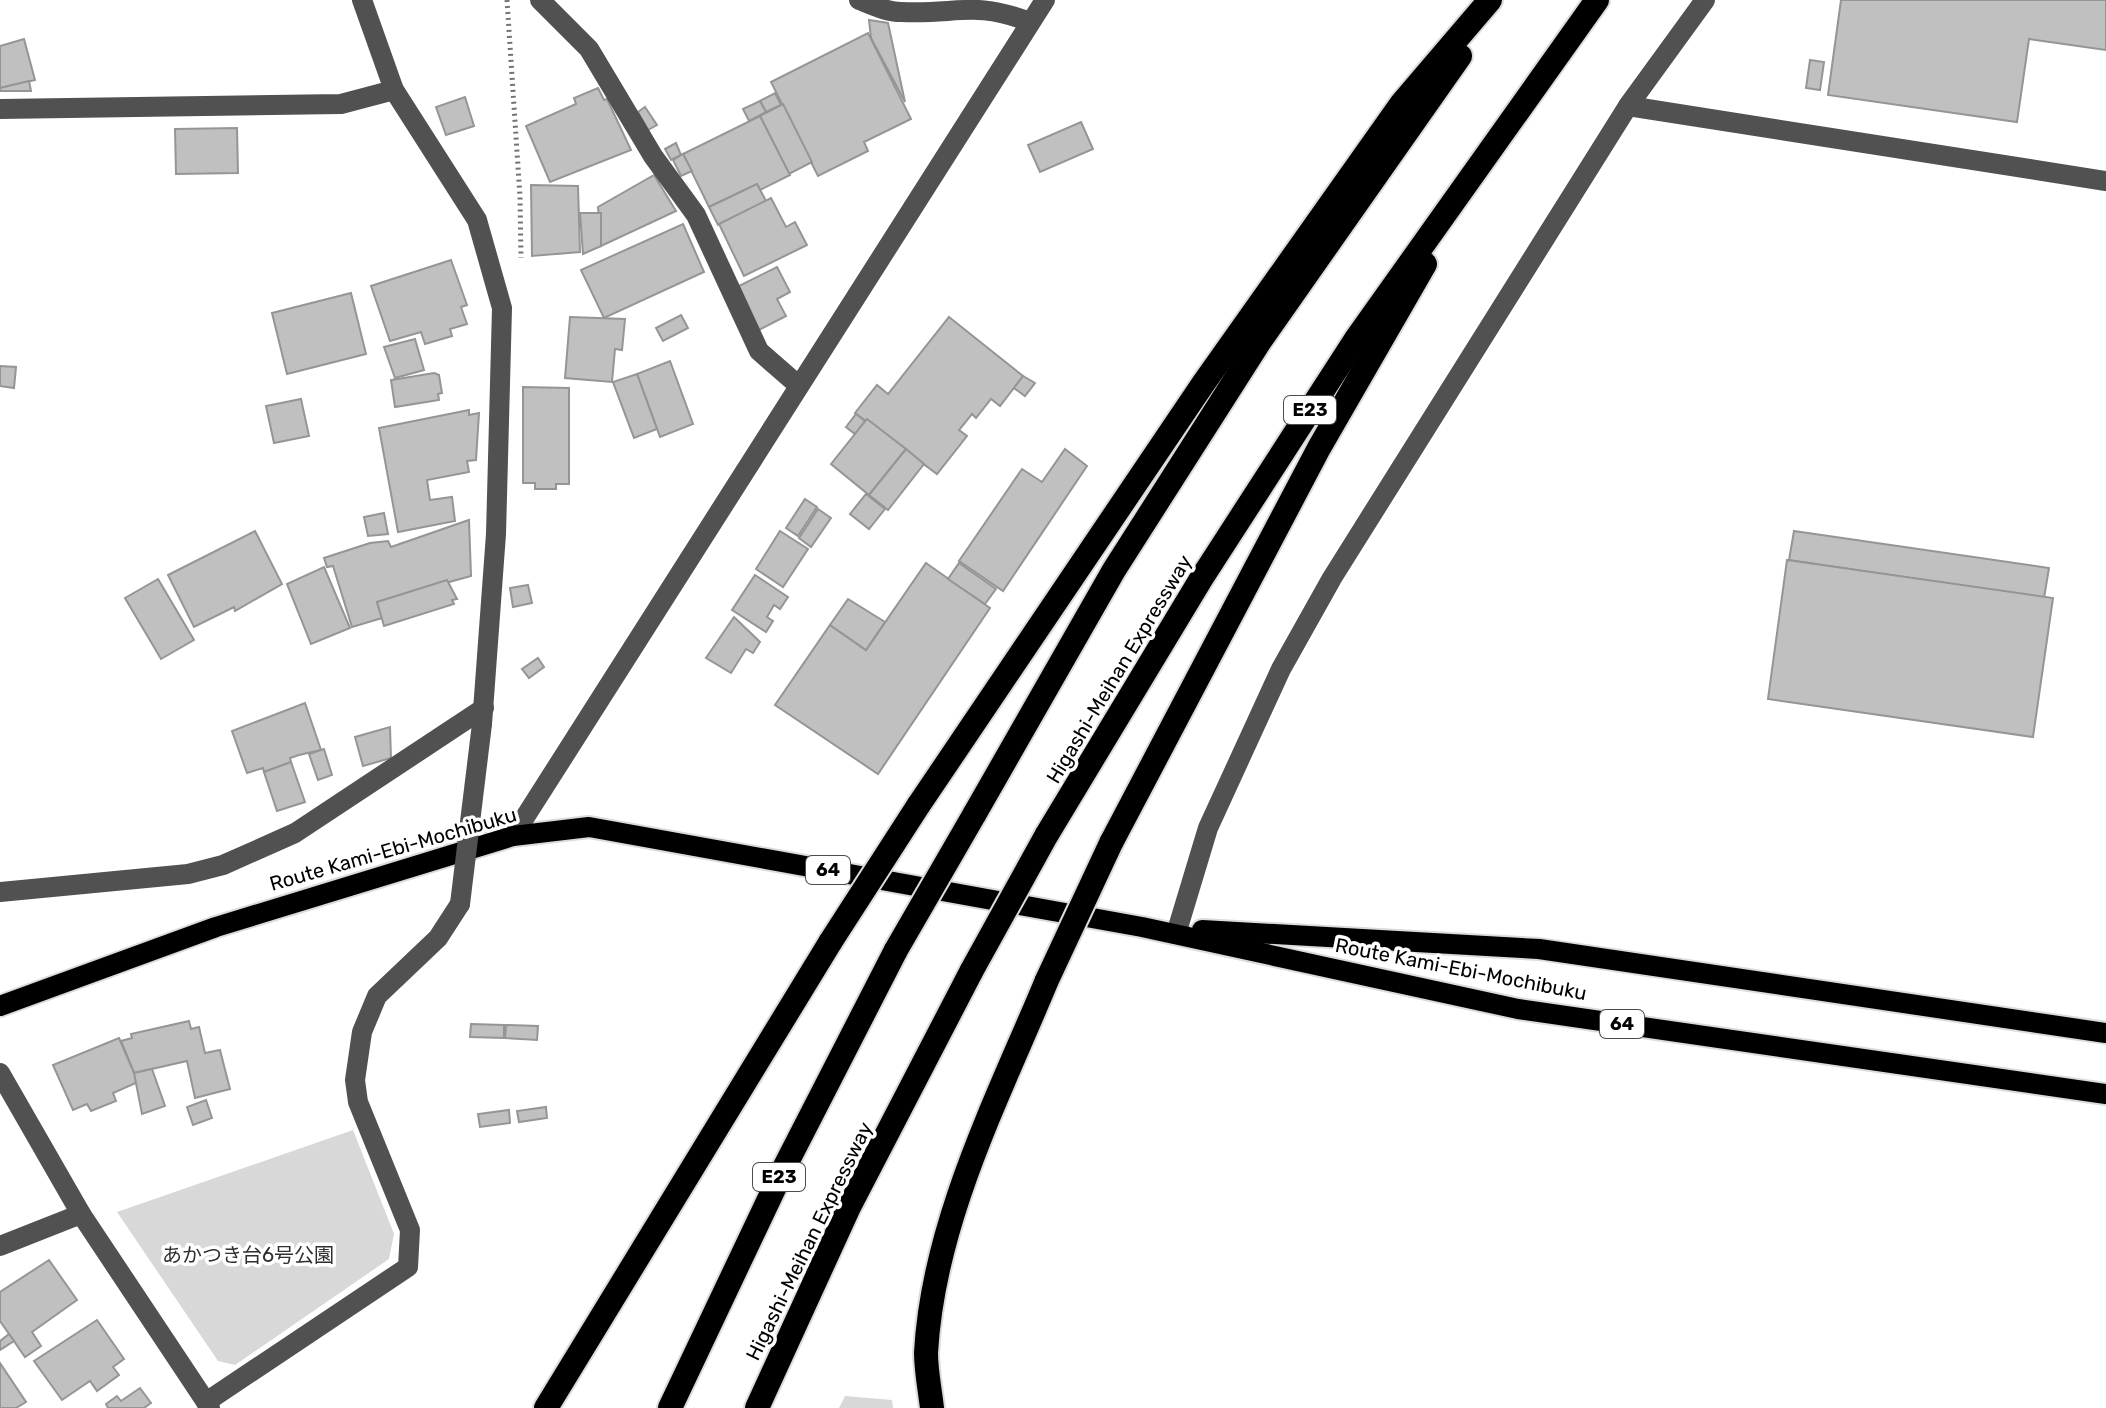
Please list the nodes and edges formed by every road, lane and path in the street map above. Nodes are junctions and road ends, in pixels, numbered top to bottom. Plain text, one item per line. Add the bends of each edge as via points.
1 (362, 0) edge
2 (507, 0) edge
3 (540, 0) edge
4 (859, 0) edge
5 (1045, 0) edge
6 (1490, 0) edge
7 (1499, 0) edge
8 (1597, 0) edge
9 (1705, 0) edge
10 (1030, 22) junction
11 (394, 90) junction
12 (1628, 106) junction
13 (0, 109) edge
14 (1511, 117) junction
15 (2106, 181) edge
16 (497, 292) junction
17 (798, 385) junction
18 (483, 716) junction
19 (513, 836) junction
20 (0, 892) edge
21 (1177, 932) junction
22 (0, 1006) edge
23 (2106, 1033) edge
24 (0, 1073) edge
25 (2106, 1094) edge
26 (81, 1214) junction
27 (0, 1246) edge
28 (208, 1405) edge
29 (546, 1408) edge
30 (670, 1408) edge
31 (757, 1408) edge
32 (932, 1408) edge

1 - 11 street
2 - 16 path via 521,254 515,278
3 - 17 street via 589,49 618,92 653,156 696,215 759,351
4 - 10 street via 902,13 983,6
5 - 10 street
6 - 29 highway, bridge via 1402,103 1203,384 918,806
7 - 30 highway, E23, bridge via 1243,368 1114,570 896,950 779,1178
8 - 14 highway, Higashi-Meihan Expressway / E23
9 - 12 street
10 - 17 street
11 - 13 street via 341,104
11 - 16 street via 477,220
12 - 15 street
12 - 21 street via 1332,578 1281,669 1208,828
14 - 31 highway, Higashi-Meihan Expressway / E23, bridge via 1356,339 1201,579 1046,836 849,1207
14 - 32 highway, bridge via 1319,448 1111,843 1047,980 973,1159 934,1282 926,1356
16 - 18 street via 502,308 496,534
17 - 19 street
18 - 20 street via 295,833 223,865 188,874
18 - 28 street, bridge via 460,904 438,938 377,996 362,1032 355,1080 358,1102 410,1230 408,1267
19 - 21 main road, Route Kami-Ebi-Mochibuku / 64 via 589,827
19 - 22 main road, Route Kami-Ebi-Mochibuku / 64 via 216,927
21 - 23 main road, Route Kami-Ebi-Mochibuku / 64 via 1539,949
21 - 25 main road, Route Kami-Ebi-Mochibuku / 64 via 1518,1009
24 - 26 street
26 - 27 street
26 - 28 street

